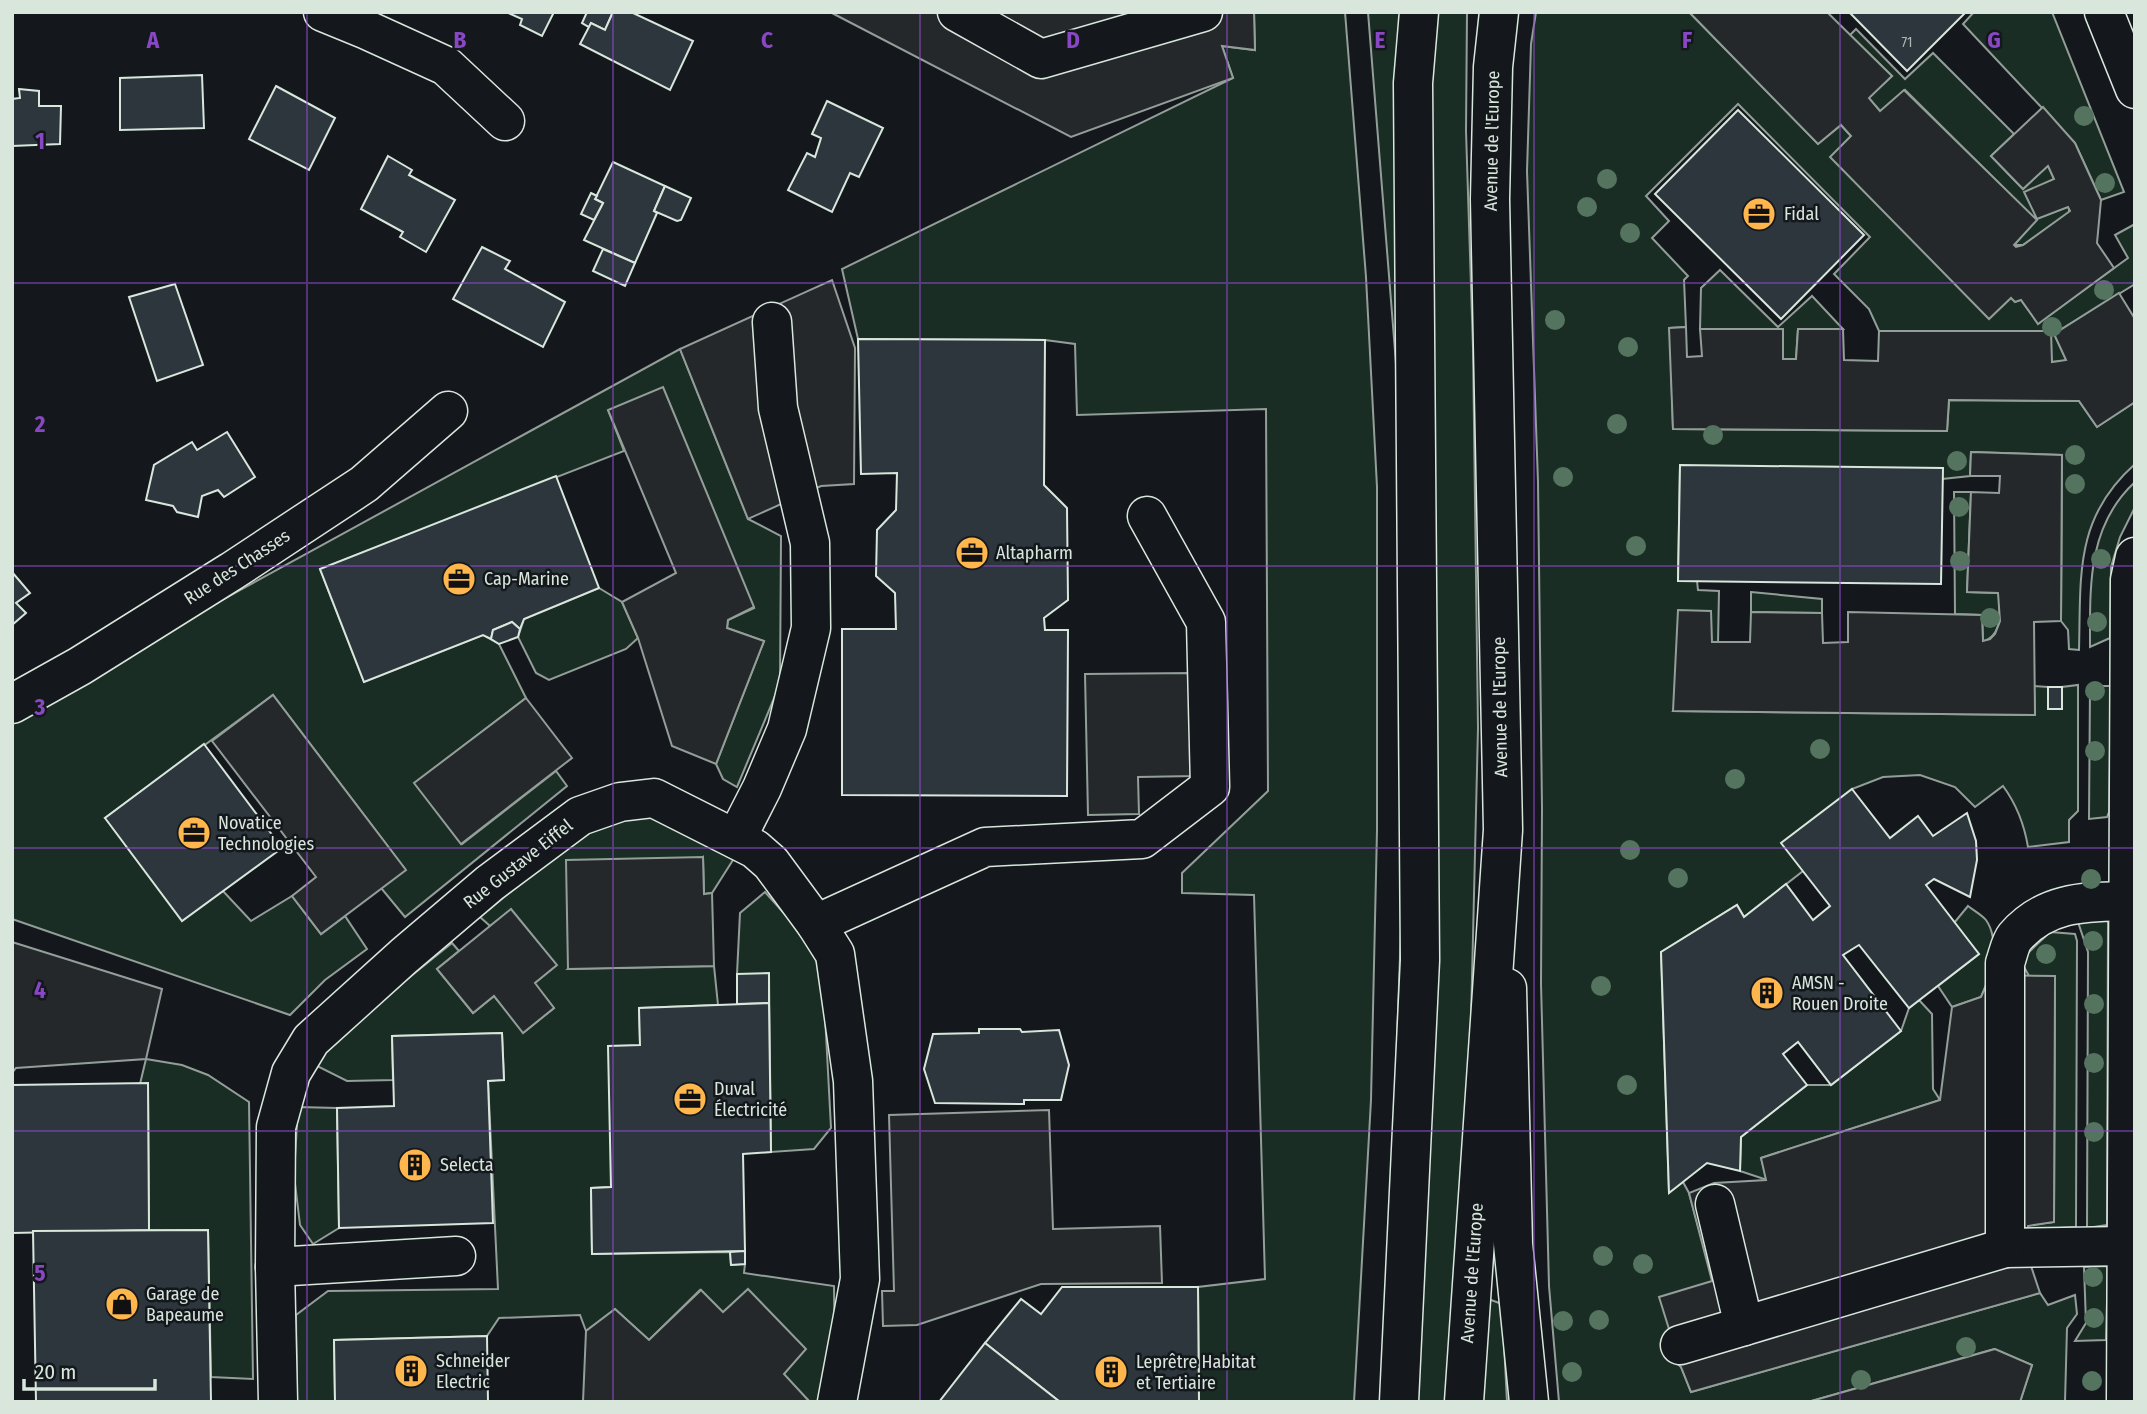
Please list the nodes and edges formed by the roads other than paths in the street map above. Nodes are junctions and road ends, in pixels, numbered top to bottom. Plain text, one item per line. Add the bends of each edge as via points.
1 (323, 12) edge
2 (957, 12) edge
3 (1203, 12) edge
4 (1419, 12) edge
5 (1499, 12) edge
6 (2104, 12) edge
7 (2127, 50) edge
8 (2135, 89) edge
9 (505, 121) dead end
10 (772, 322) dead end
11 (448, 411) dead end
12 (1147, 516) dead end
13 (2135, 557) edge
14 (12, 704) edge
15 (1503, 831) junction
16 (736, 839) junction
17 (2128, 901) junction
18 (816, 924) junction
19 (1715, 1204) dead end
20 (2127, 1246) junction
21 (2005, 1248) junction
22 (456, 1256) dead end
23 (275, 1267) junction
24 (1744, 1326) junction
25 (1680, 1345) dead end
26 (278, 1402) edge
27 (837, 1402) edge
28 (1399, 1402) edge
29 (1464, 1402) edge
30 (1528, 1402) edge
31 (2126, 1402) edge

1 - 9 street via 446,66
2 - 3 street via 1041,59
4 - 28 street via 1413,83 1420,960
5 - 15 street, Avenue de l'Europe via 1490,200
6 - 7 street
7 - 8 street
10 - 16 street via 778,408 810,543 811,628 787,729
11 - 14 street, Rue des Chasses via 364,484 104,651
12 - 18 street via 1206,622 1210,787 1142,839 985,847
13 - 17 street via 2130,580
15 - 29 street, Avenue de l'Europe
15 - 30 street via 1513,1244
16 - 18 street, Rue Gustave Eiffel via 771,863
16 - 23 street, Rue Gustave Eiffel via 654,798 620,802 580,816 490,883 311,1040 291,1073 276,1127
17 - 20 street
17 - 21 street via 2074,903 2047,911 2014,938 2005,963
18 - 27 street, Rue Gustave Eiffel via 835,954 853,1081 860,1279
19 - 24 street
20 - 21 street
20 - 31 street
21 - 24 street
22 - 23 street
23 - 26 street, Rue Gustave Eiffel
24 - 25 street

